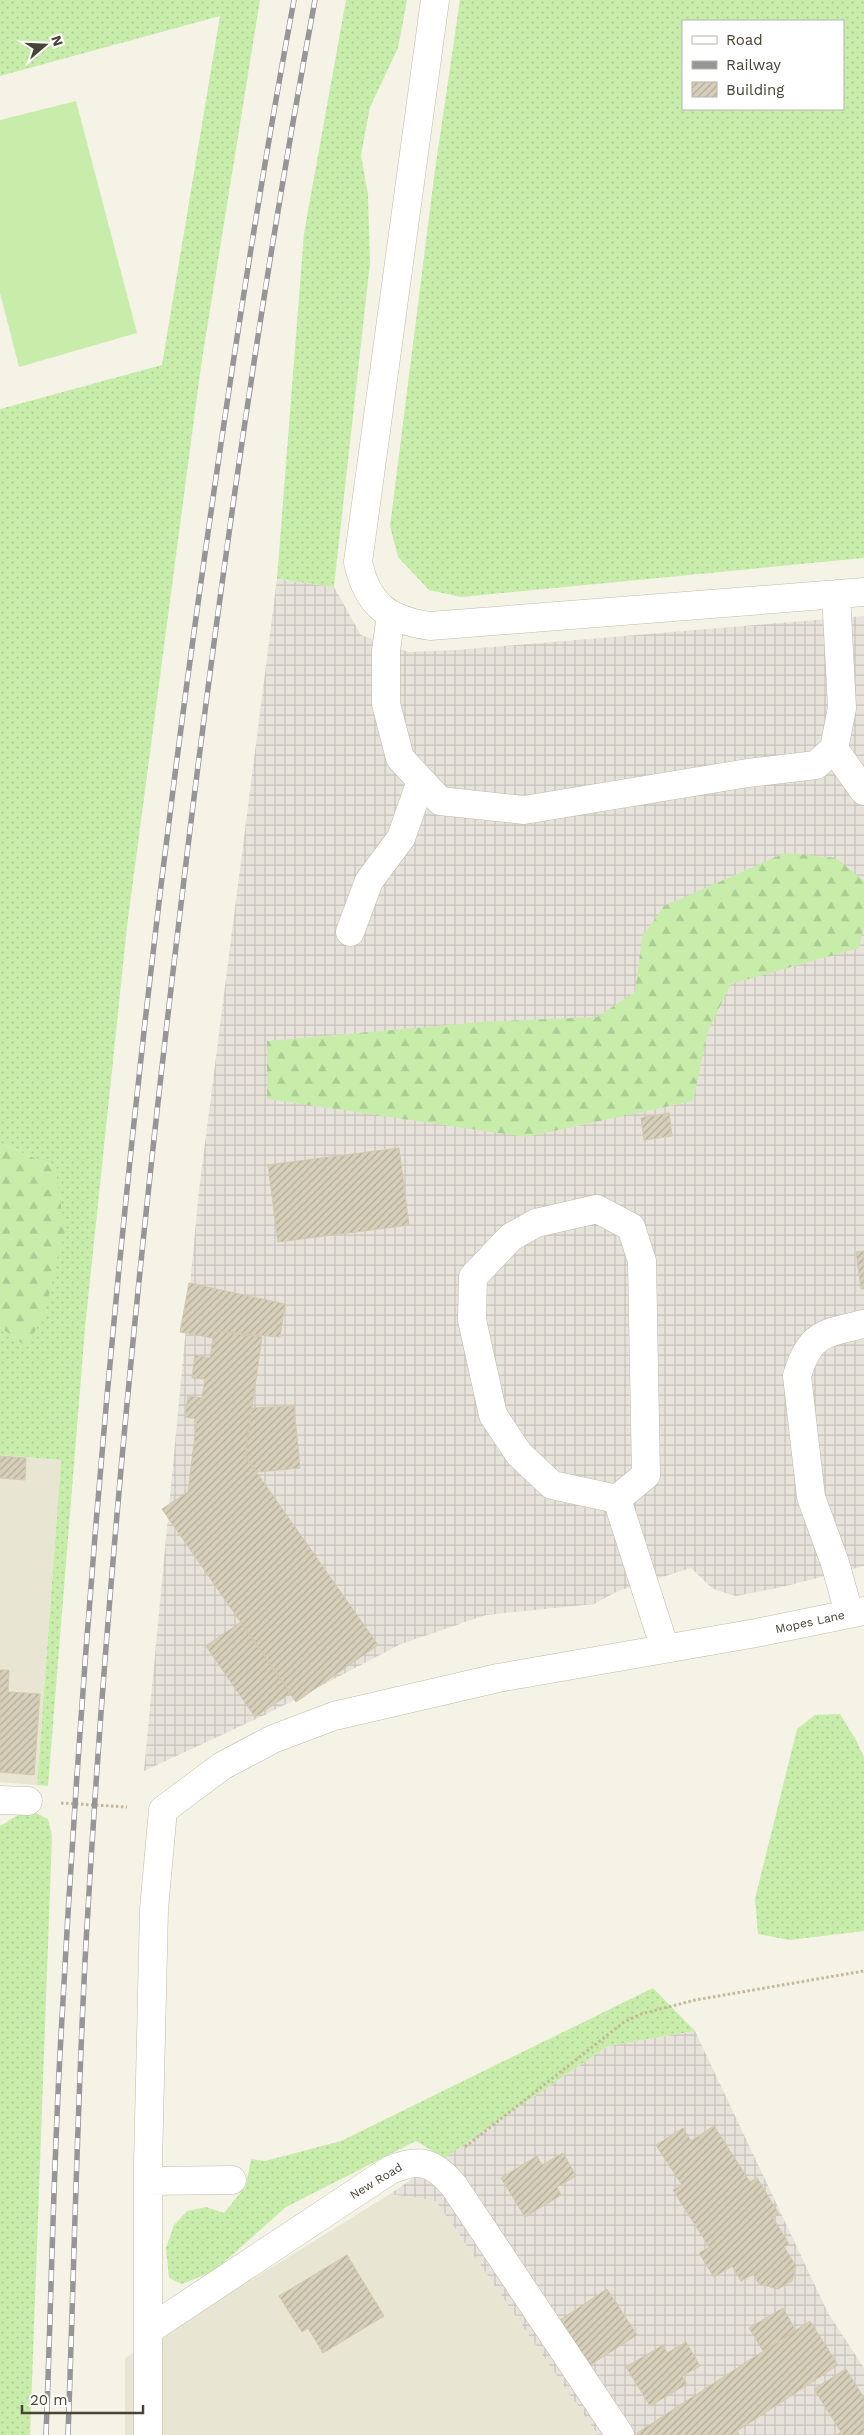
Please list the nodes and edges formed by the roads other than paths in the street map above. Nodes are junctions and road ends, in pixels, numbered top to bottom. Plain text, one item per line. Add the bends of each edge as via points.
1 (435, 0) edge
2 (864, 592) edge
3 (836, 594) junction
4 (391, 614) junction
5 (834, 749) junction
6 (421, 781) junction
7 (864, 791) edge
8 (350, 932) dead end
9 (864, 1324) edge
10 (618, 1499) junction
11 (857, 1612) edge
12 (666, 1649) junction
13 (0, 1800) edge
14 (28, 1801) road end
15 (232, 2180) dead end
16 (148, 2181) junction
17 (150, 2329) junction
18 (148, 2435) edge
19 (620, 2435) edge

1 - 4 street via 358,562 363,583 374,600
2 - 3 street
3 - 4 street via 430,626 410,623
3 - 5 street via 842,708
4 - 6 street via 386,651 386,704 400,758
5 - 6 street via 816,765 524,810 440,801
5 - 7 street
6 - 8 street via 401,838 369,880
9 - 11 street via 827,1332 812,1343 802,1356 797,1376 811,1497
10 - 10 street via 646,1475 642,1261 631,1227 597,1210 536,1223 512,1237 474,1277 472,1320 493,1416 519,1454 552,1485
10 - 12 street
11 - 12 street, Mopes Lane
12 - 16 street, Mopes Lane via 498,1678 334,1716 273,1739 222,1766 163,1810 154,1909
13 - 14 street
15 - 16 street
16 - 17 street
17 - 18 street
17 - 19 street, New Road via 390,2170 414,2162 423,2163 437,2170 454,2186

